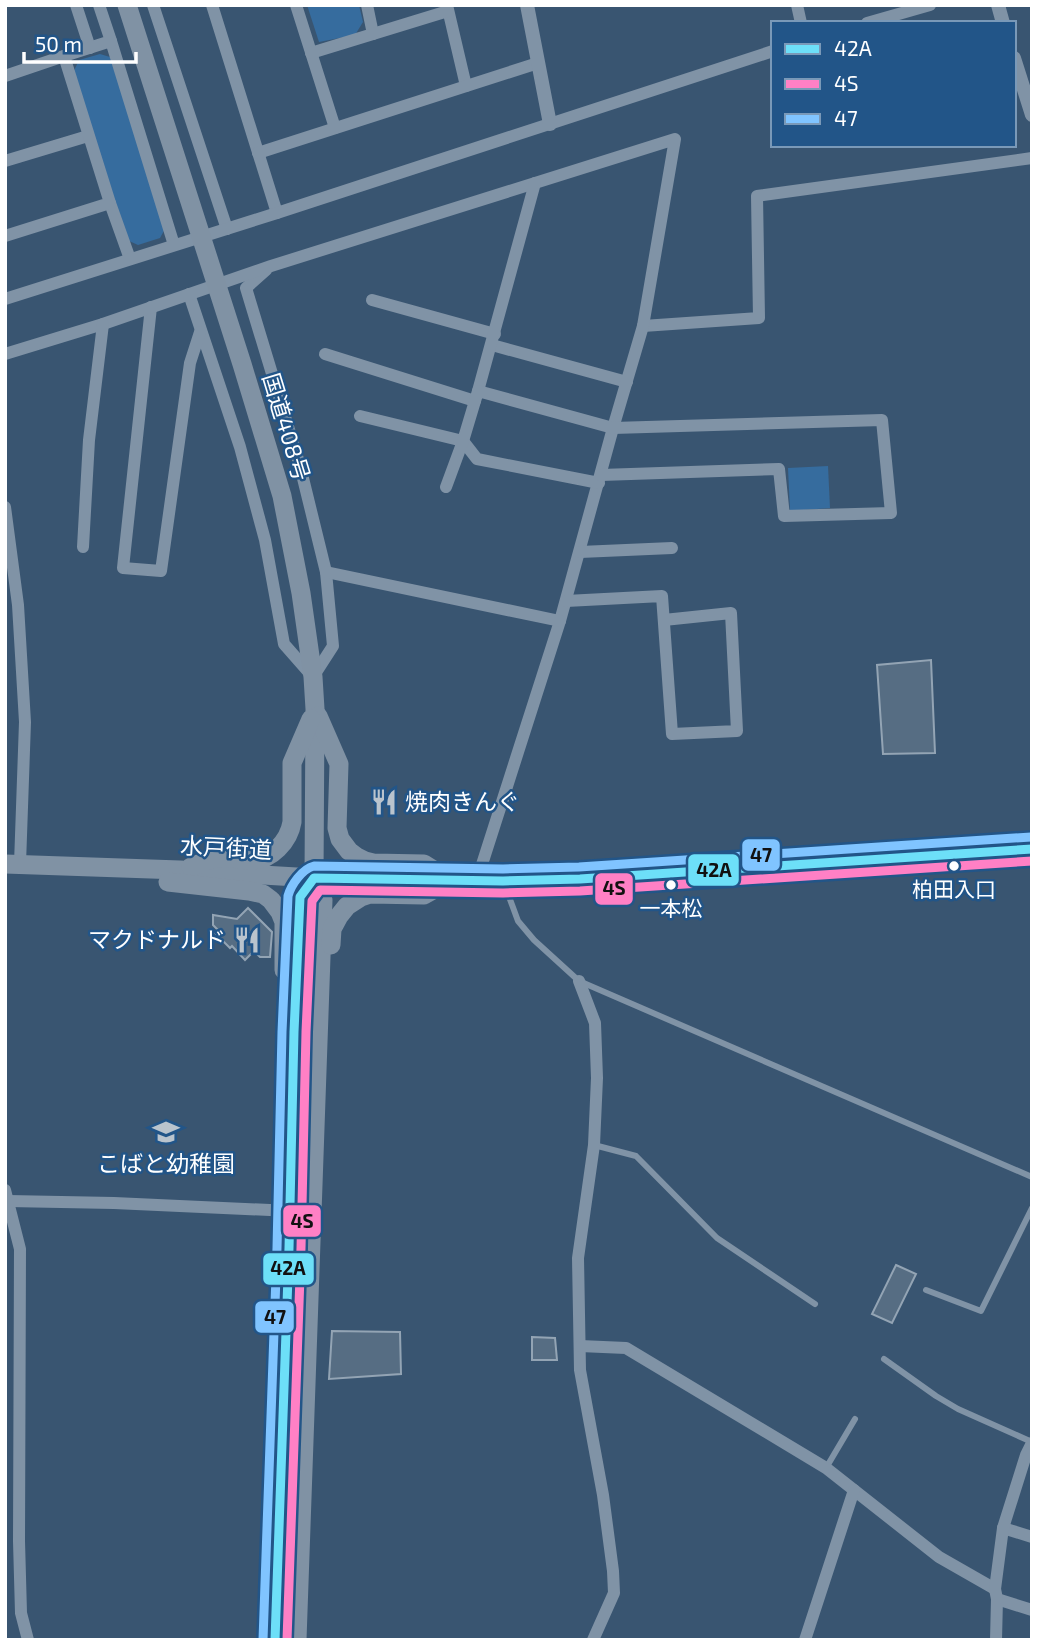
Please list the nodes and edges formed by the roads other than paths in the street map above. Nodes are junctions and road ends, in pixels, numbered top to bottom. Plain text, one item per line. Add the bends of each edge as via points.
1 (76, 5) edge
2 (99, 5) edge
3 (127, 5) edge
4 (153, 5) edge
5 (212, 5) edge
6 (296, 5) edge
7 (367, 5) edge
8 (527, 5) edge
9 (930, 5) edge
10 (447, 8) edge
11 (895, 10) edge
12 (871, 21) edge
13 (373, 34) junction
14 (111, 41) junction
15 (90, 48) junction
16 (771, 52) edge
17 (311, 53) junction
18 (64, 56) junction
19 (538, 63) junction
20 (1016, 64) edge
21 (5, 76) edge
22 (466, 86) junction
23 (1032, 115) edge
24 (550, 124) junction
25 (335, 128) junction
26 (88, 136) junction
27 (258, 153) junction
28 (1032, 158) edge
29 (5, 161) edge
30 (534, 183) junction
31 (110, 203) junction
32 (276, 213) junction
33 (227, 229) junction
34 (5, 236) edge
35 (174, 245) junction
36 (130, 259) junction
37 (271, 266) junction
38 (189, 294) junction
39 (5, 299) edge
40 (372, 300) dead end
41 (151, 307) junction
42 (103, 324) junction
43 (643, 326) junction
44 (201, 332) junction
45 (493, 340) junction
46 (5, 354) edge
47 (326, 354) dead end
48 (627, 382) junction
49 (477, 396) junction
50 (359, 416) dead end
51 (613, 428) junction
52 (463, 441) junction
53 (600, 479) junction
54 (446, 487) dead end
55 (5, 507) edge
56 (83, 547) dead end
57 (672, 548) dead end
58 (580, 552) junction
59 (326, 572) junction
60 (566, 601) junction
61 (664, 620) junction
62 (560, 621) junction
63 (313, 677) junction
64 (315, 709) junction
65 (1032, 849) edge
66 (13, 864) edge
67 (136, 869) junction
68 (180, 870) junction
69 (314, 878) junction
70 (450, 880) junction
71 (477, 880) junction
72 (503, 881) junction
73 (579, 981) junction
74 (294, 1032) junction
75 (319, 1041) junction
76 (594, 1145) junction
77 (1032, 1177) edge
78 (7, 1195) edge
79 (1032, 1208) edge
80 (289, 1212) junction
81 (312, 1212) junction
82 (926, 1290) dead end
83 (815, 1304) dead end
84 (580, 1346) junction
85 (884, 1359) dead end
86 (855, 1419) dead end
87 (1030, 1449) edge
88 (826, 1468) junction
89 (854, 1490) junction
90 (1003, 1528) junction
91 (1032, 1537) edge
92 (996, 1594) junction
93 (1032, 1610) edge
94 (28, 1640) edge
95 (275, 1640) edge
96 (297, 1640) edge
97 (593, 1640) edge
98 (805, 1640) edge
99 (996, 1640) edge

1 - 15 street
2 - 14 street
3 - 63 highway, 国道408号 via 282,496
4 - 33 street
5 - 27 street
6 - 17 street
7 - 13 street
8 - 19 street
9 - 11 street
10 - 13 street
10 - 22 street
11 - 12 street
13 - 17 street
14 - 15 street
14 - 35 street
15 - 18 street
16 - 24 street
17 - 25 street
18 - 21 street
18 - 26 street
19 - 22 street
19 - 24 street
20 - 23 street
22 - 25 street
24 - 32 street
25 - 27 street
26 - 29 street
26 - 31 street
27 - 32 street
28 - 43 street via 757,196 759,318
30 - 37 street
30 - 43 street via 676,139
30 - 45 street
31 - 34 street
31 - 36 street
32 - 33 street
33 - 35 street
35 - 36 street
36 - 39 street
37 - 38 street
37 - 59 street via 246,288 300,466
38 - 41 street
38 - 44 street
40 - 45 street
41 - 42 street
41 - 44 street via 124,569 160,571 190,363
42 - 46 street
42 - 56 street via 89,440
43 - 48 street
44 - 63 street via 261,526 284,645
45 - 48 street
45 - 49 street
47 - 49 street
48 - 51 street
49 - 51 street
49 - 52 street
50 - 52 street
51 - 53 street
51 - 53 street via 882,420 891,513 785,516 779,470
52 - 53 street via 477,459
52 - 54 street
53 - 58 street
55 - 66 street via 18,605 25,722
57 - 58 street
58 - 60 street
59 - 62 street
59 - 63 street via 333,646
60 - 61 street via 662,596
60 - 62 street
61 - 61 street via 672,734 737,730 731,613
62 - 71 street
63 - 64 highway, 国道408号
64 - 68 highway via 292,763 292,822 287,838 259,860 218,858
64 - 69 highway, 国道408号
64 - 70 highway via 339,764 337,828 349,851 373,863 424,864
65 - 72 highway, 水戸街道
66 - 67 highway, 水戸街道
67 - 68 highway, 水戸街道
67 - 74 highway via 148,880 249,891 271,900 284,922 284,1006
68 - 69 highway, 水戸街道
69 - 70 highway, 水戸街道
69 - 74 highway via 300,897
69 - 75 highway via 323,900
70 - 71 highway, 水戸街道
70 - 75 highway via 424,895 370,894 347,906 332,929 328,1009
71 - 72 highway, 水戸街道
72 - 73 lane via 518,921
73 - 76 street via 595,1023
73 - 77 lane
74 - 80 highway
75 - 81 highway
76 - 83 lane via 636,1156 717,1238
76 - 84 street via 578,1258
78 - 80 street
78 - 94 street via 20,1249 19,1541 21,1613
79 - 82 lane via 981,1311
80 - 81 street
80 - 95 highway
81 - 96 highway
84 - 88 street via 626,1348
84 - 97 street via 614,1593
85 - 87 lane via 936,1396
86 - 88 lane
87 - 90 street
88 - 89 street
89 - 92 street via 939,1557
89 - 98 street
90 - 91 street
90 - 92 street
92 - 93 street
92 - 99 street

